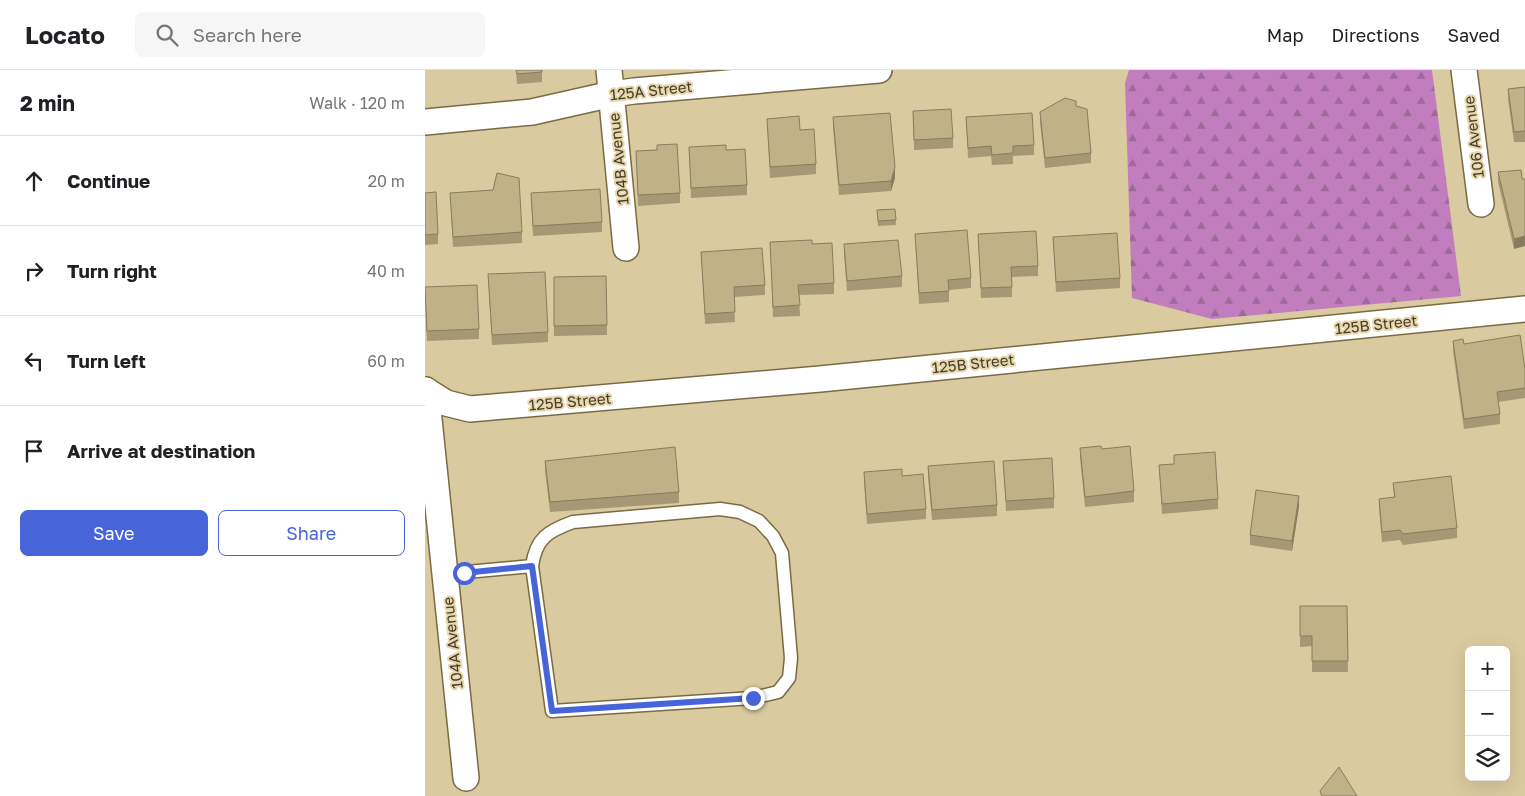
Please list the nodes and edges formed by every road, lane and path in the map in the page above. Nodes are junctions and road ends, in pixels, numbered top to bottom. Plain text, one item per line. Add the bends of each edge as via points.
1 (879, 70) edge
2 (1464, 70) edge
3 (610, 82) edge
4 (425, 122) edge
5 (1481, 204) dead end
6 (626, 248) dead end
7 (1525, 309) edge
8 (425, 390) edge
9 (532, 566) junction
10 (445, 574) junction
11 (466, 778) dead end

1 - 3 street, 125A Street
2 - 5 street, 106 Avenue
3 - 4 street, 125A Street via 532,112
3 - 6 street, 104B Avenue
7 - 8 street, 125B Street via 820,379 470,409 446,403
8 - 10 street, 104A Avenue
9 - 9 lane via 534,551 544,536 573,522 720,509 740,512 759,521 773,536 782,553 791,658 789,678 778,692 753,698 552,711
9 - 10 lane
10 - 11 street, 104A Avenue

